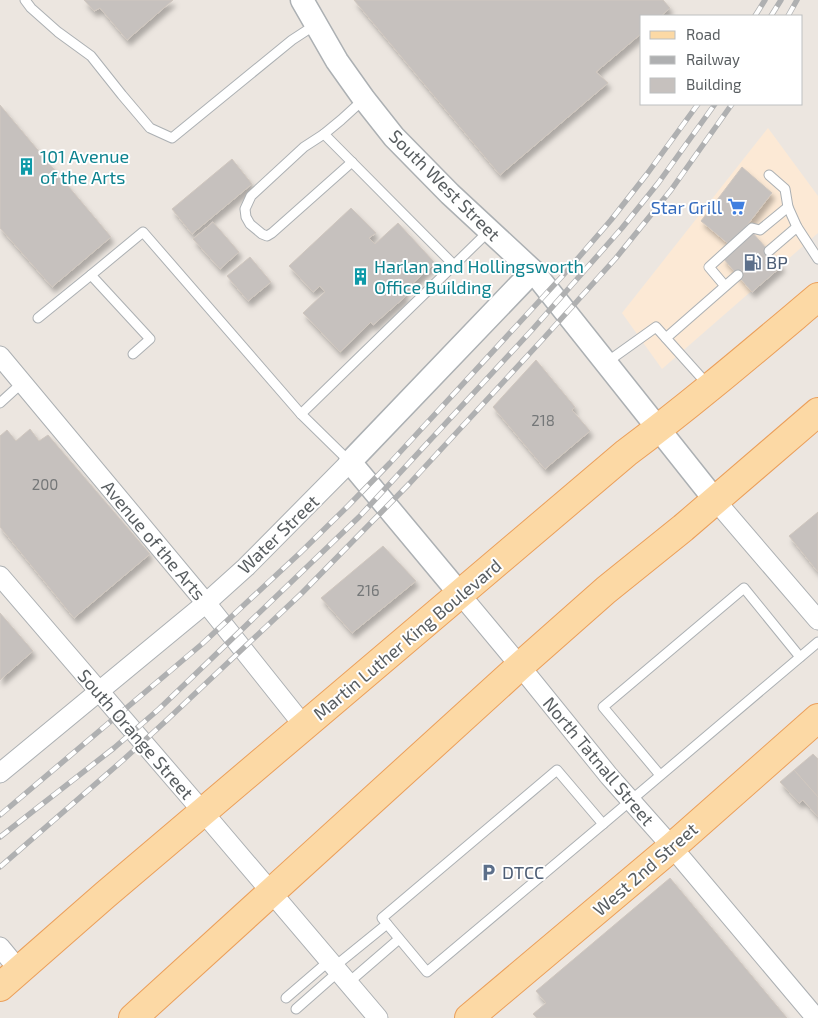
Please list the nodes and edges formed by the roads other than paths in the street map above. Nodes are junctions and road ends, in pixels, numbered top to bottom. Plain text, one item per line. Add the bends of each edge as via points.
1 (25, 0) edge
2 (302, 0) edge
3 (315, 24) junction
4 (364, 99) junction
5 (324, 134) junction
6 (352, 162) junction
7 (769, 175) dead end
8 (788, 207) junction
9 (797, 227) junction
10 (490, 230) junction
11 (769, 251) dead end
12 (818, 259) edge
13 (454, 265) junction
14 (533, 271) junction
15 (91, 275) junction
16 (738, 275) dead end
17 (725, 286) junction
18 (818, 297) edge
19 (38, 318) dead end
20 (666, 338) junction
21 (133, 354) dead end
22 (0, 356) edge
23 (607, 363) junction
24 (23, 382) junction
25 (710, 387) junction
26 (0, 403) edge
27 (818, 412) edge
28 (301, 414) junction
29 (658, 429) junction
30 (350, 462) junction
31 (715, 500) junction
32 (0, 576) edge
33 (460, 594) junction
34 (206, 603) junction
35 (818, 620) edge
36 (818, 642) edge
37 (800, 657) junction
38 (520, 666) junction
39 (99, 691) junction
40 (818, 718) edge
41 (304, 726) junction
42 (0, 773) edge
43 (660, 775) junction
44 (630, 800) junction
45 (203, 812) junction
46 (603, 824) junction
47 (672, 847) junction
48 (271, 892) junction
49 (386, 924) junction
50 (400, 939) junction
51 (0, 947) edge
52 (337, 971) junction
53 (10, 978) edge
54 (286, 998) dead end
55 (296, 1009) dead end
56 (132, 1018) edge
57 (378, 1018) edge
58 (469, 1018) edge
59 (816, 1018) edge

1 - 3 lane via 58,32 91,56 150,128 172,138
2 - 3 street, South West Street
3 - 4 street, South West Street
4 - 5 lane
4 - 10 street, South West Street via 412,156
5 - 6 lane
5 - 6 lane via 304,147 251,196 245,209 250,224 262,234 272,233
6 - 13 lane
7 - 8 lane via 785,189
8 - 9 lane
8 - 17 lane via 760,230 752,228 709,267
9 - 11 lane
9 - 12 lane
10 - 13 lane
10 - 14 street, South West Street
13 - 28 lane
14 - 23 street, South West Street
14 - 30 street, Water Street
15 - 19 lane
15 - 21 lane via 150,339
15 - 28 lane via 143,232
16 - 17 lane
17 - 20 lane
18 - 25 main road, Martin Luther King Boulevard
20 - 23 lane via 656,326
20 - 25 lane
22 - 24 street, Avenue of the Arts
23 - 29 street, South West Street
24 - 26 lane
24 - 34 street, Avenue of the Arts
25 - 29 main road, Martin Luther King Boulevard
27 - 31 main road
28 - 30 lane
29 - 31 street, South West Street
29 - 33 main road, Martin Luther King Boulevard
30 - 33 street
30 - 34 street, Water Street via 260,554
31 - 35 street
31 - 38 main road
32 - 39 street, South Orange Street
33 - 38 street, North Tatnall Street
33 - 41 main road, Martin Luther King Boulevard
34 - 39 street, Water Street
34 - 41 street, Avenue of the Arts
36 - 37 lane
37 - 43 lane
37 - 43 lane via 744,588 610,700 603,707
38 - 44 street, North Tatnall Street
38 - 48 main road
39 - 42 street, Water Street
39 - 45 street, South Orange Street
40 - 47 main road, West 2nd Street
41 - 45 main road, Martin Luther King Boulevard
43 - 44 lane
44 - 46 lane
44 - 47 street, North Tatnall Street
45 - 48 street, South Orange Street
45 - 53 main road, Martin Luther King Boulevard
46 - 49 lane via 557,770 382,918
46 - 50 lane via 427,972
47 - 58 main road, West 2nd Street
47 - 59 street, North Tatnall Street
48 - 52 street, South Orange Street
48 - 56 main road
49 - 50 lane
49 - 52 lane
50 - 52 lane
51 - 53 street
52 - 54 lane
52 - 55 lane
52 - 57 street, South Orange Street

